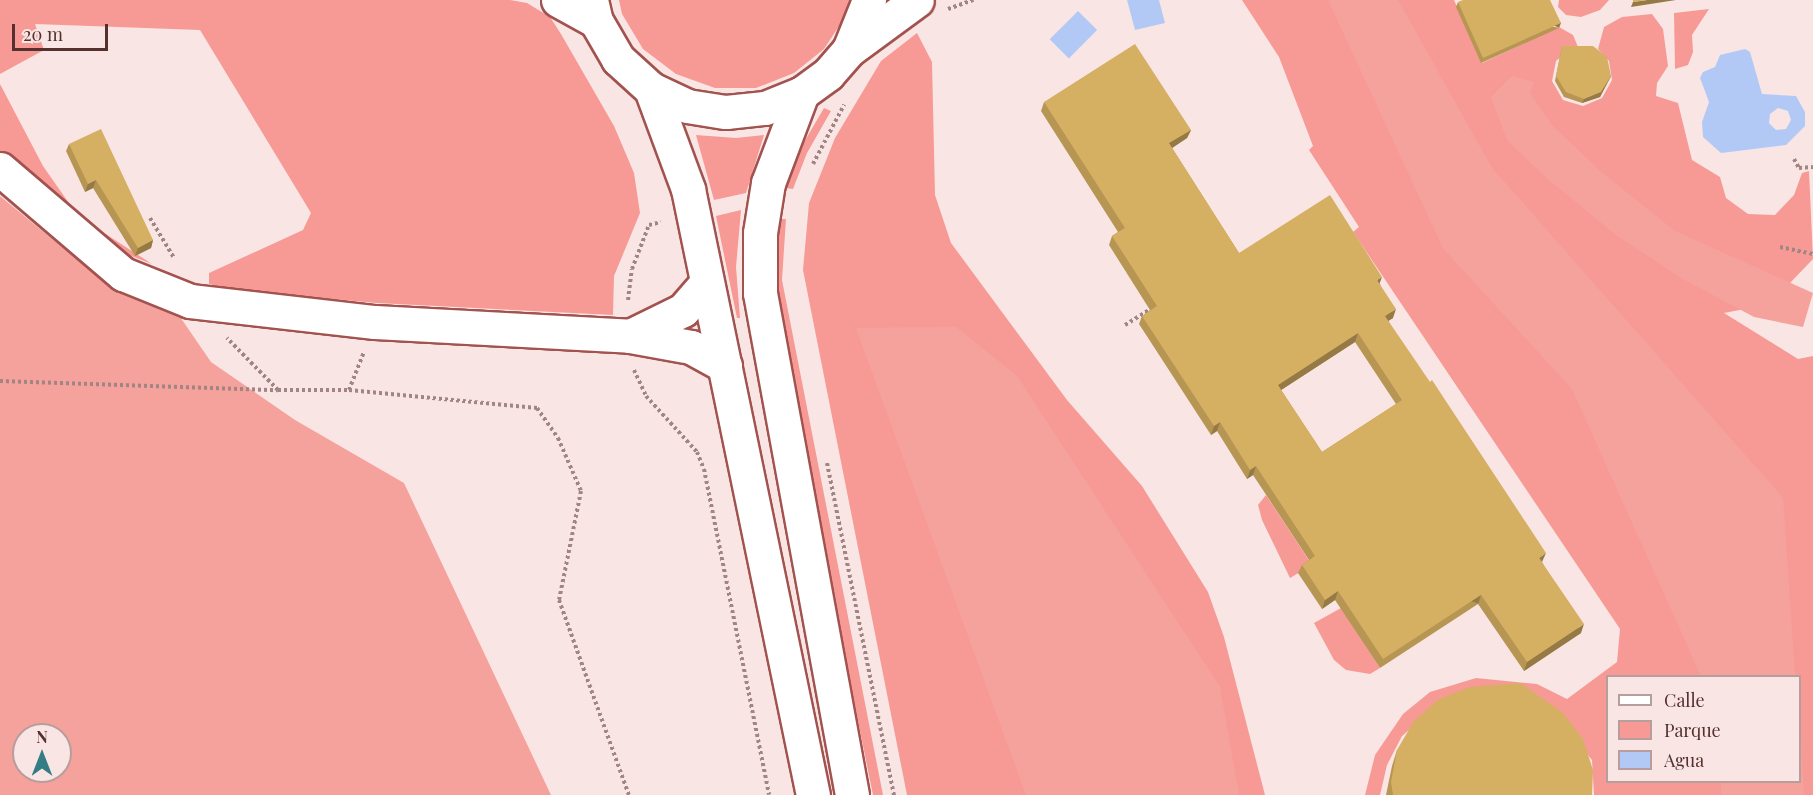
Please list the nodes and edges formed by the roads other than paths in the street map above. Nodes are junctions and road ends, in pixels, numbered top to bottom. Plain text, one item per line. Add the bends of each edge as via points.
1 (558, 0) edge
2 (869, 0) edge
3 (927, 6) edge
4 (594, 10) edge
5 (849, 50) junction
6 (651, 89) junction
7 (802, 93) junction
8 (0, 169) edge
9 (706, 284) junction
10 (630, 336) junction
11 (725, 366) junction
12 (813, 795) edge
13 (852, 795) edge

1 - 4 main road
2 - 5 main road
3 - 5 main road
4 - 6 main road via 618,59
5 - 7 main road via 828,74
6 - 7 main road via 687,106 726,112 765,108
6 - 9 main road via 688,189
7 - 13 main road via 768,183 758,272 765,340
8 - 10 main road via 123,274 190,301 375,322
9 - 10 main road via 683,310
9 - 11 main road
10 - 11 main road via 691,347
11 - 12 main road

